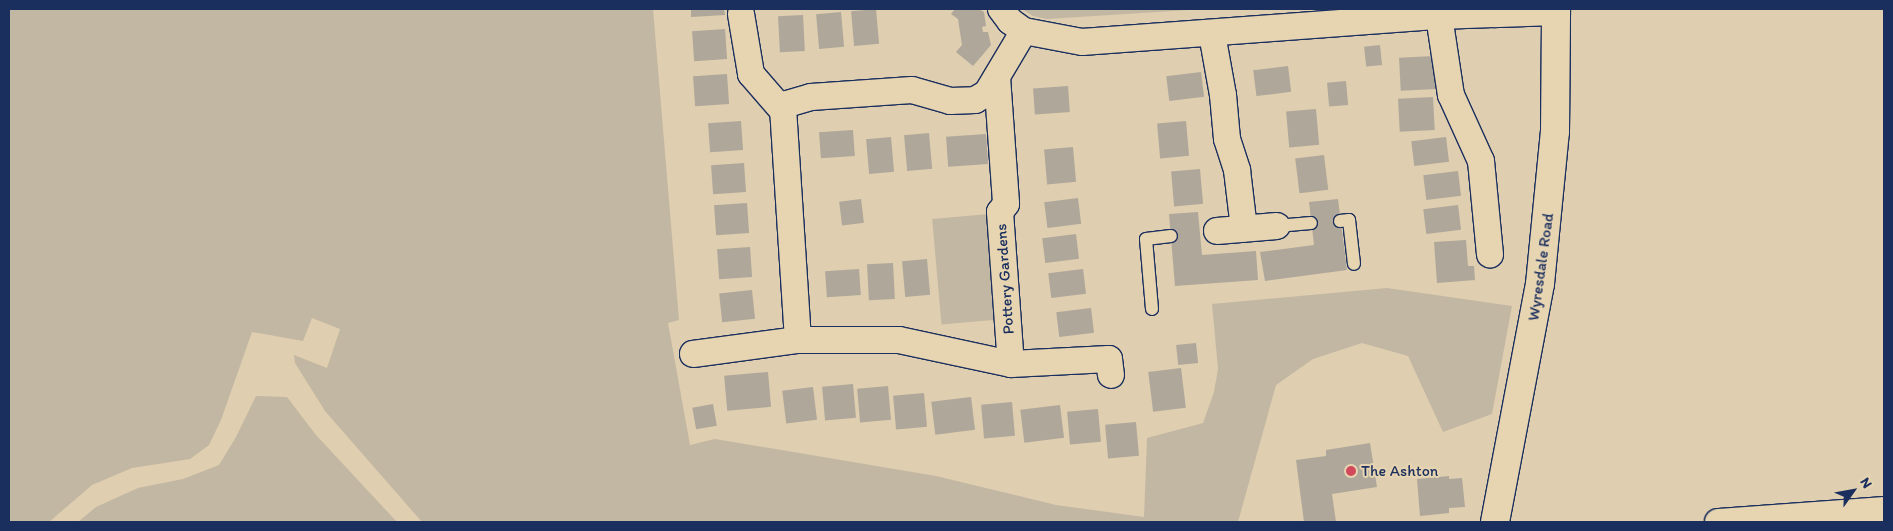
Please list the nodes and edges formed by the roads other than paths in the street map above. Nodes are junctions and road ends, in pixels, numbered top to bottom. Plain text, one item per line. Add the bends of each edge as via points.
1 (1001, 9) edge
2 (1556, 10) edge
3 (741, 14) dead end
4 (1439, 16) junction
5 (1024, 31) junction
6 (1212, 34) junction
7 (997, 77) junction
8 (783, 111) junction
9 (1340, 221) dead end
10 (1311, 223) dead end
11 (1278, 226) joint
12 (1244, 229) junction
13 (1209, 232) dead end
14 (1171, 236) dead end
15 (1490, 255) dead end
16 (1354, 264) dead end
17 (1152, 309) dead end
18 (798, 340) junction
19 (693, 354) dead end
20 (1011, 364) junction
21 (1111, 375) dead end
22 (1884, 510) edge
23 (1803, 518) edge
24 (1495, 522) edge
25 (1718, 522) edge

1 - 5 street
2 - 4 street
2 - 24 street, Wyresdale Road via 1555,132 1540,284
3 - 8 street via 751,74
4 - 6 street
4 - 15 street via 1450,95 1481,161
5 - 6 street via 1082,42
5 - 7 street
6 - 12 street via 1227,139 1237,170
7 - 8 street via 987,93 975,100 950,101 912,90 812,97 795,100
7 - 20 street, Pottery Gardens via 1006,204 1000,212
8 - 18 street
9 - 16 lane via 1348,220
10 - 11 lane
11 - 12 street
12 - 13 street
14 - 17 lane via 1146,239
18 - 19 street
18 - 20 street via 899,340
20 - 21 street via 1109,359
22 - 23 street
23 - 25 street

